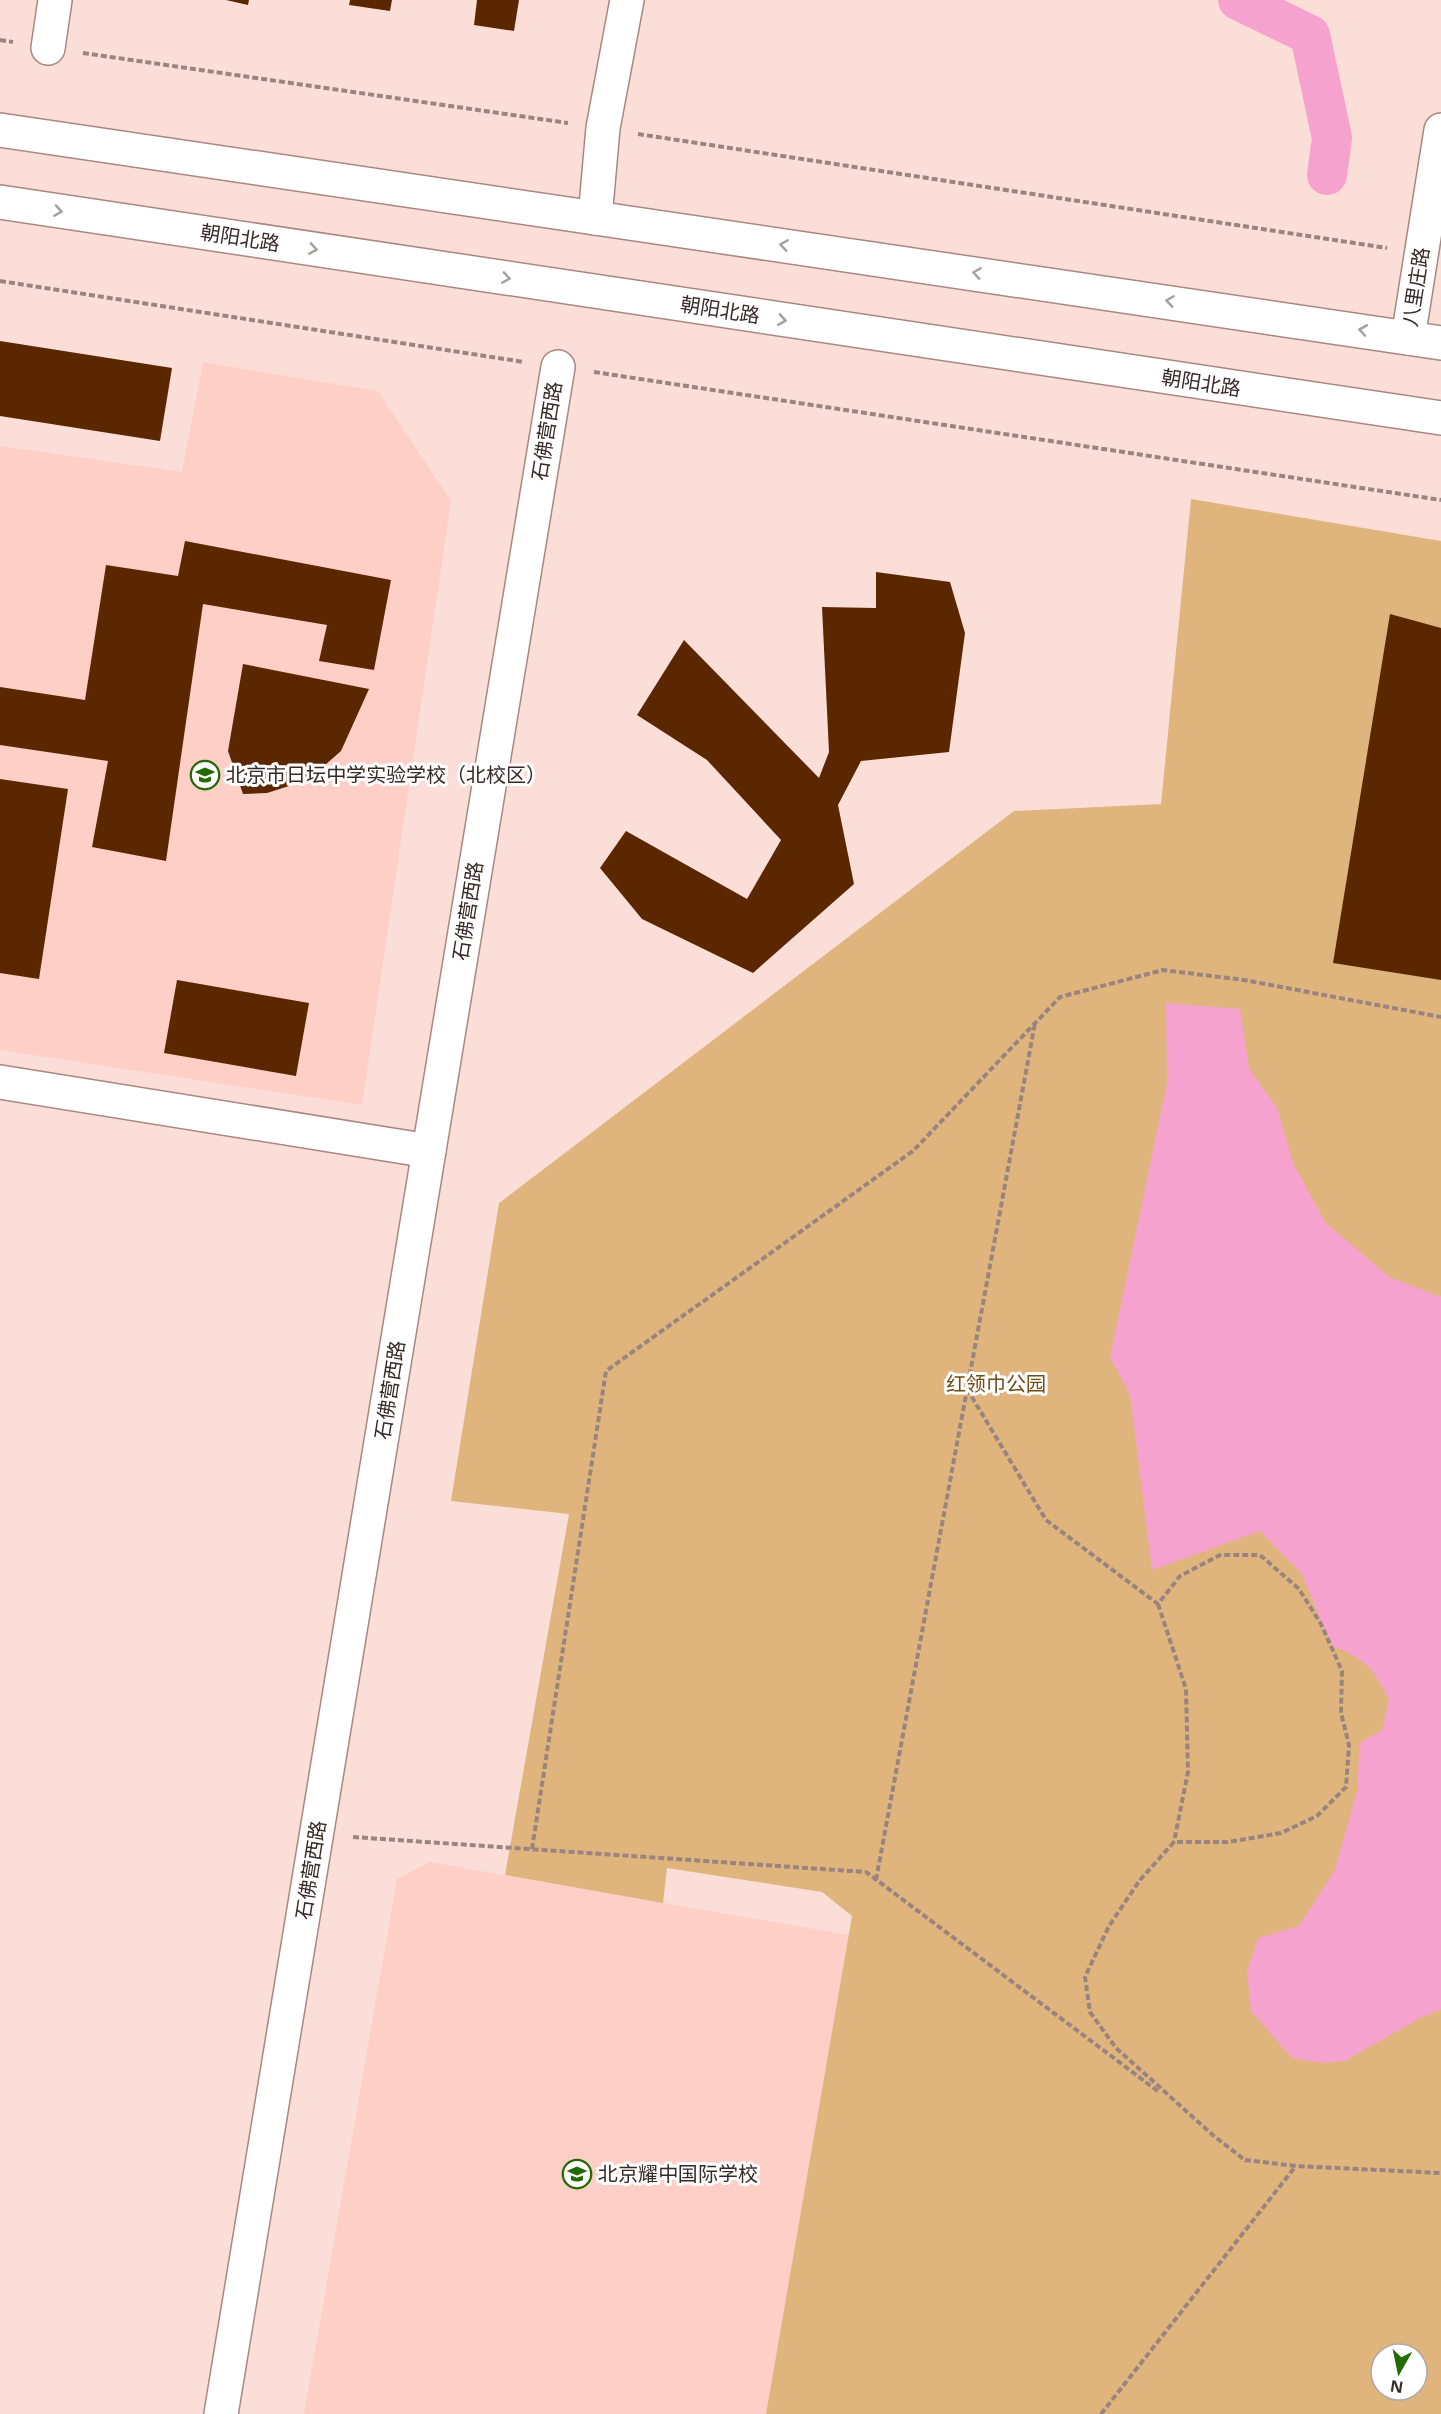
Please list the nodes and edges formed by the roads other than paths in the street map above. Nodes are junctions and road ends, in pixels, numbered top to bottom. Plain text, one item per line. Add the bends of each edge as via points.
1 (55, 0) edge
2 (627, 0) edge
3 (48, 48) road end
4 (0, 130) edge
5 (1441, 130) edge
6 (0, 202) edge
7 (595, 218) junction
8 (1408, 338) junction
9 (1441, 343) edge
10 (558, 367) road end
11 (1441, 418) edge
12 (0, 1082) edge
13 (429, 1151) junction
14 (221, 2414) edge

1 - 3 street
2 - 7 street via 603,128
4 - 7 street
5 - 8 street, 八里庄路
6 -> 11 street, 朝阳北路
8 -> 7 street
8 - 9 street
10 - 13 street, 石佛营西路
12 - 13 street
13 - 14 street, 石佛营西路

